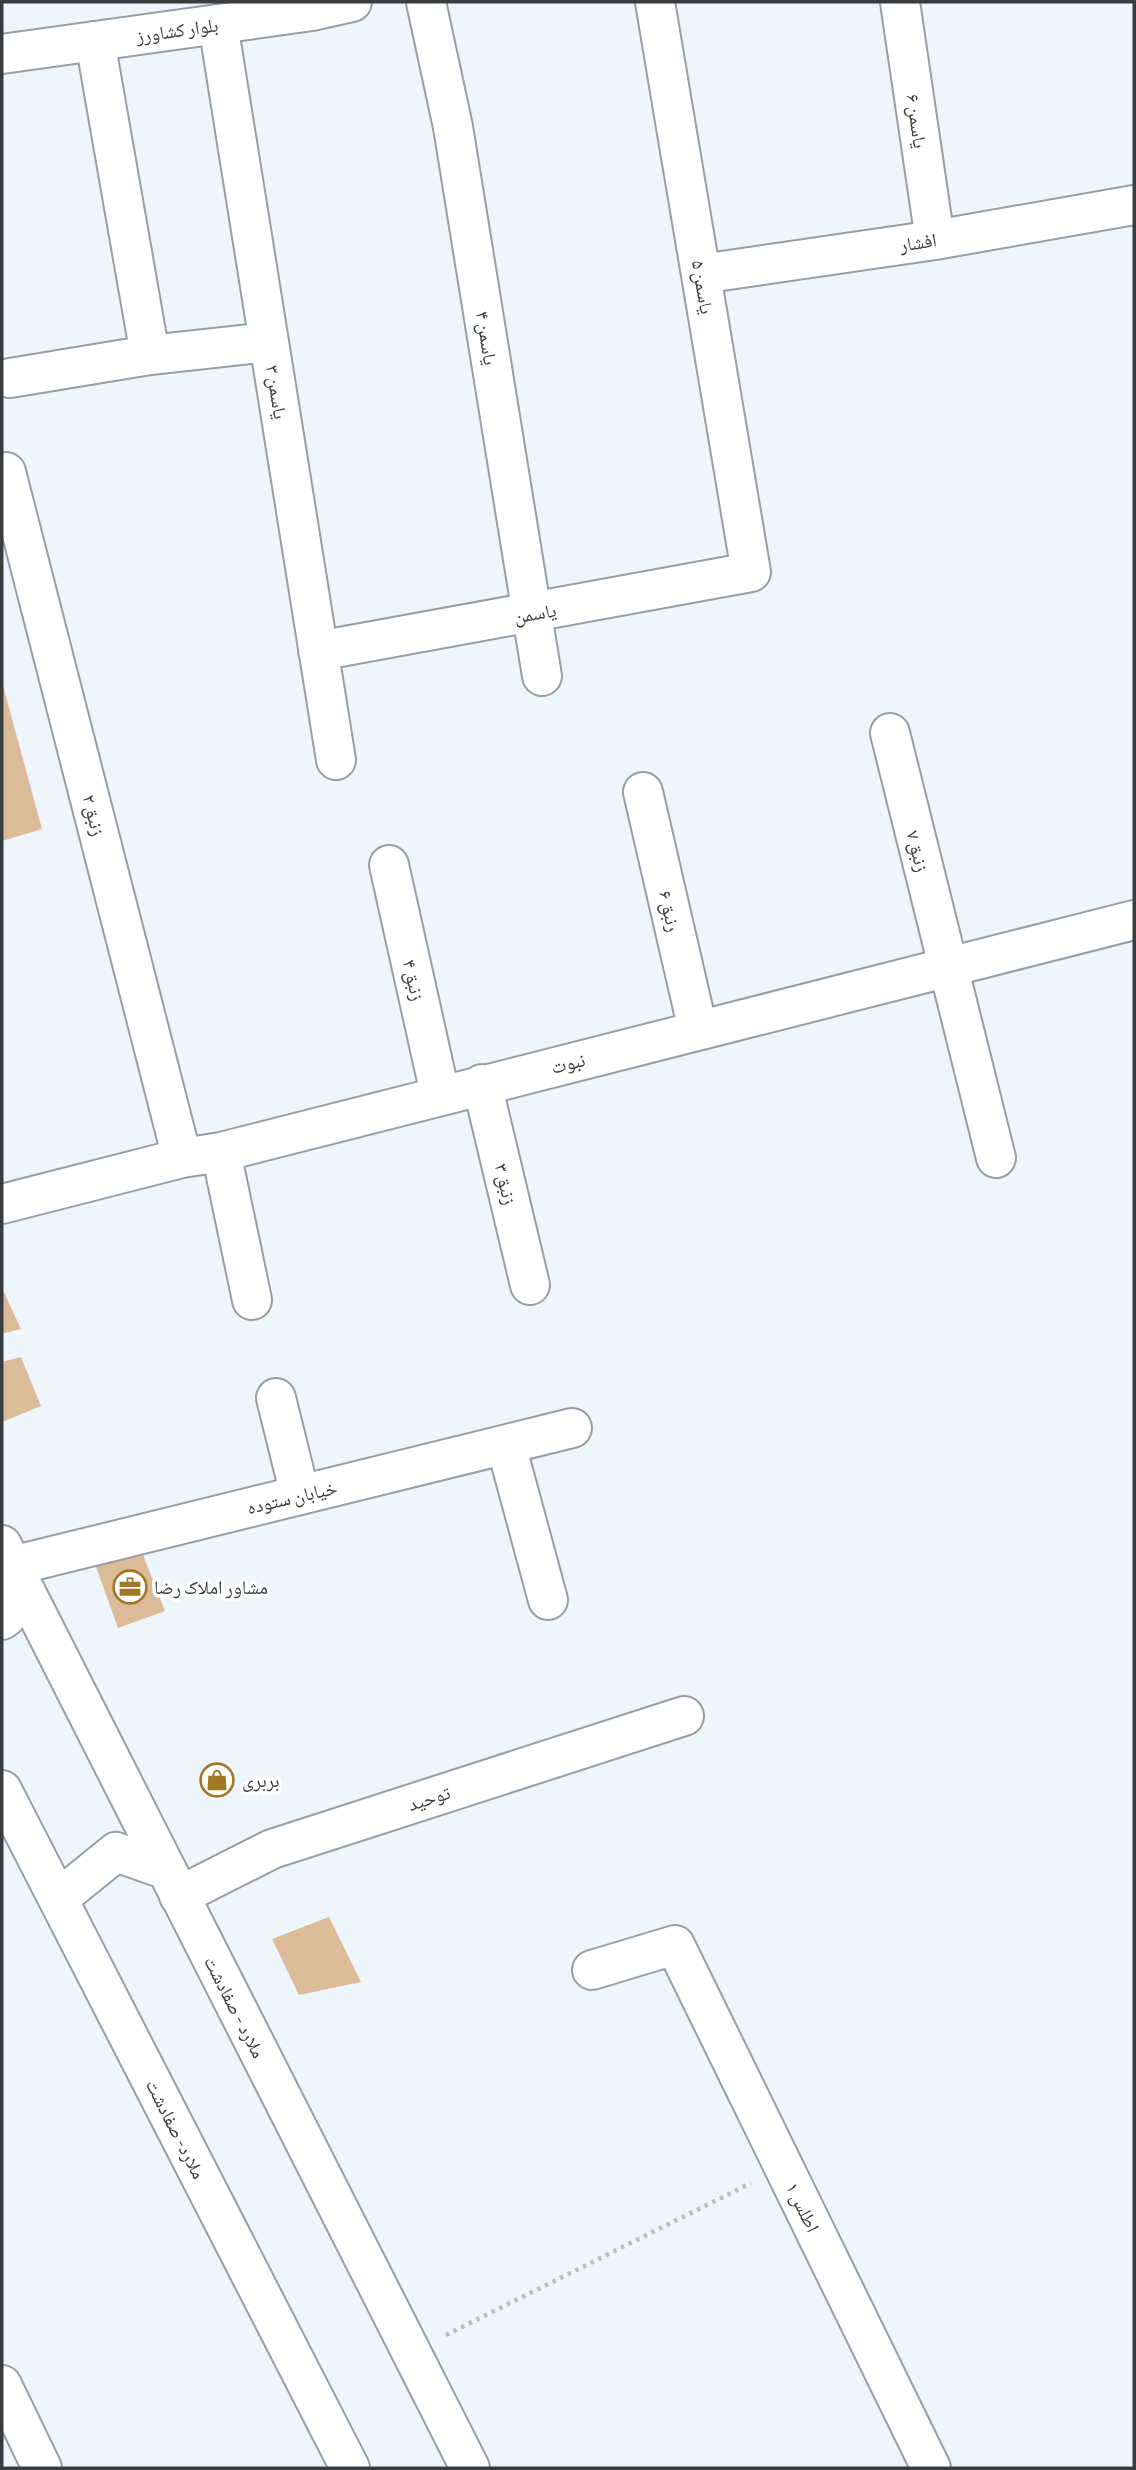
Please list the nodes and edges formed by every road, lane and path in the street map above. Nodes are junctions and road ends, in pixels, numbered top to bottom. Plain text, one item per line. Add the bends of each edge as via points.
1 (352, 2) edge
2 (426, 2) edge
3 (655, 2) edge
4 (900, 2) edge
5 (218, 24) junction
6 (95, 41) junction
7 (2, 54) edge
8 (1134, 205) edge
9 (934, 240) junction
10 (701, 274) junction
11 (269, 342) junction
12 (150, 355) junction
13 (10, 378) dead end
14 (4, 472) edge
15 (751, 572) joint
16 (532, 614) junction
17 (318, 651) junction
18 (542, 676) dead end
19 (890, 733) dead end
20 (336, 761) dead end
21 (643, 792) dead end
22 (389, 865) dead end
23 (1134, 920) edge
24 (947, 968) junction
25 (698, 1030) junction
26 (482, 1084) junction
27 (440, 1094) junction
28 (221, 1152) junction
29 (182, 1158) junction
30 (996, 1158) dead end
31 (2, 1204) edge
32 (530, 1285) dead end
33 (252, 1300) dead end
34 (276, 1398) dead end
35 (572, 1427) dead end
36 (506, 1445) junction
37 (300, 1495) junction
38 (7, 1555) edge
39 (548, 1600) dead end
40 (2, 1620) edge
41 (684, 1716) dead end
42 (2, 1790) edge
43 (173, 1883) junction
44 (58, 1899) junction
45 (592, 1970) dead end
46 (783, 2166) junction
47 (411, 2353) junction
48 (2, 2385) edge
49 (42, 2468) edge
50 (350, 2468) edge
51 (470, 2468) edge
52 (931, 2468) edge

1 - 5 main road, بلوار کشاورز
2 - 16 main road, یاسمن ۴ via 453,127
3 - 10 main road, یاسمن ۵
4 - 9 main road, یاسمن ۶
5 - 6 main road, بلوار کشاورز
5 - 11 main road, یاسمن ۳
6 - 7 main road, بلوار کشاورز
6 - 12 main road
8 - 9 main road, افشار
9 - 10 main road, افشار
10 - 15 main road, یاسمن ۵
11 - 12 main road
11 - 17 main road, یاسمن ۳
12 - 13 main road
14 - 29 main road, زنبق ۲
15 - 16 main road, یاسمن
16 - 17 main road, یاسمن
16 - 18 main road, یاسمن ۴
17 - 20 main road, یاسمن ۳
19 - 24 main road, زنبق ۷
21 - 25 main road, رنبق ۶
22 - 27 main road, زنبق ۴
23 - 24 main road, نبوت
24 - 25 main road, نبوت
24 - 30 main road, زنبق ۷
25 - 26 main road, نبوت
26 - 27 main road, نبوت
26 - 32 main road, زنبق ۳
27 - 28 main road, نبوت
28 - 29 main road, نبوت
28 - 33 main road
29 - 31 main road, نبوت
34 - 37 main road
35 - 36 main road, خیابان ستوده
36 - 37 main road, خیابان ستوده
36 - 39 main road
37 - 38 main road, خیابان ستوده
38 - 40 main road via 6,1617
38 - 43 main road, ملارد - صفادشت
41 - 43 main road, توحید
42 - 44 main road, ملارد- صفادشت
43 - 44 main road via 117,1852
43 - 47 main road, ملارد - صفادشت
44 - 50 main road, ملارد- صفادشت
45 - 46 main road, اطلس ۱ via 675,1945
46 - 47 path
46 - 52 main road, اطلس ۱
47 - 51 main road, ملارد - صفادشت
48 - 49 main road

